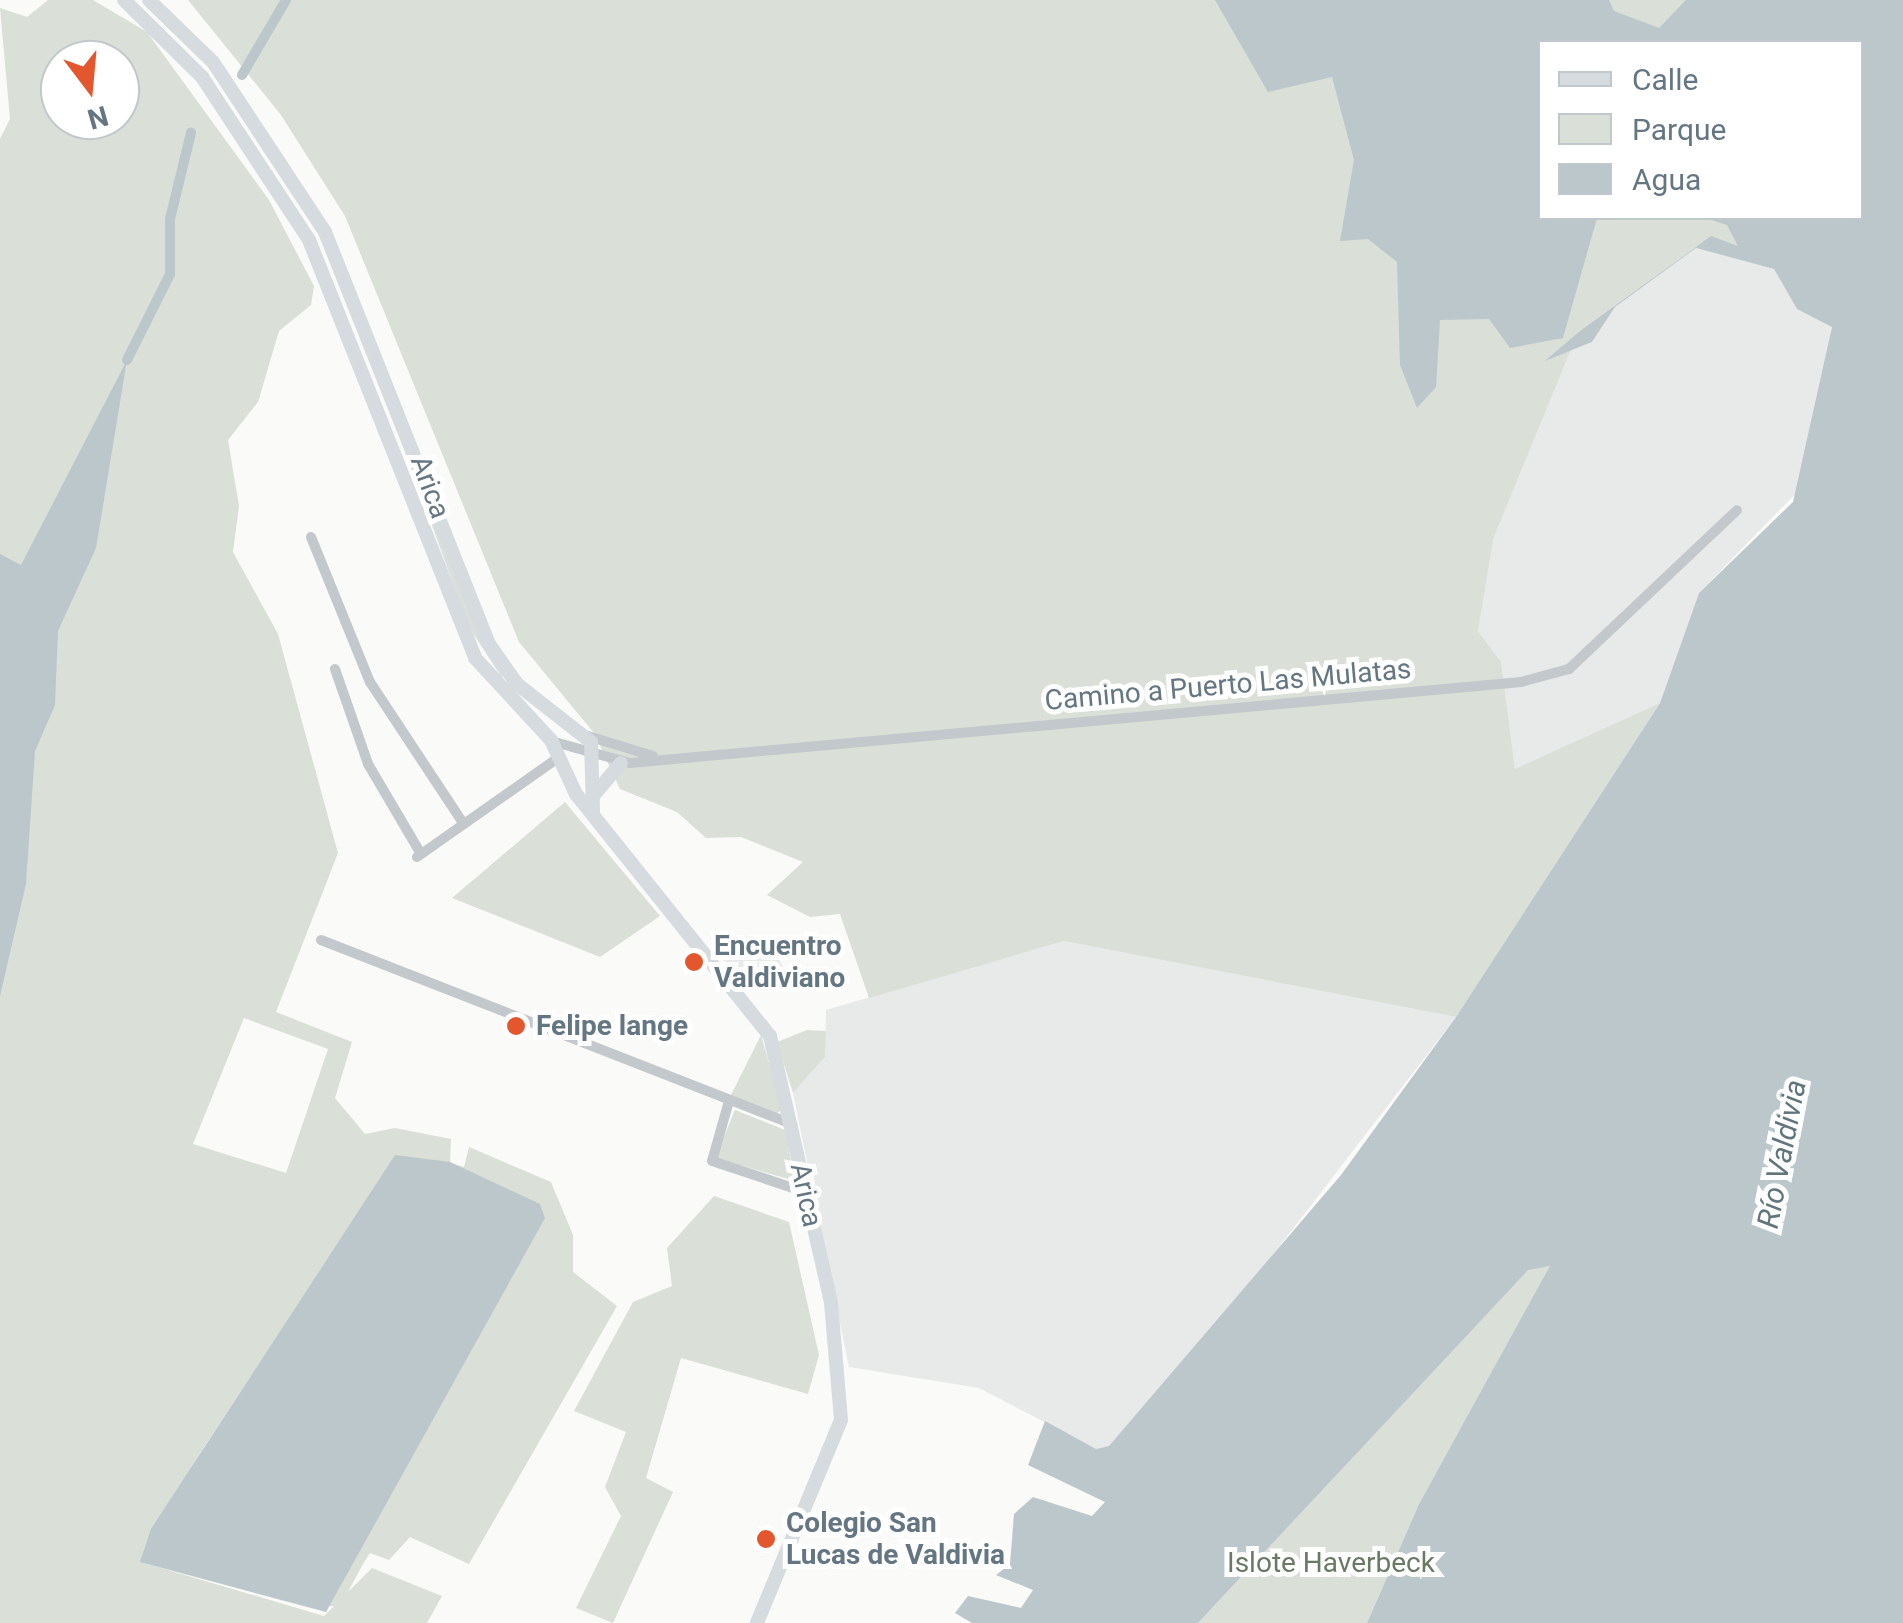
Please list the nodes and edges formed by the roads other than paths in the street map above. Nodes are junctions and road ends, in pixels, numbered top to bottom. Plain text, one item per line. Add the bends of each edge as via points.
1 (124, 0) edge
2 (149, 0) edge
3 (1737, 510) dead end
4 (311, 537) dead end
5 (335, 670) dead end
6 (587, 736) junction
7 (550, 740) junction
8 (592, 757) junction
9 (659, 757) junction
10 (558, 758) junction
11 (621, 763) junction
12 (592, 806) junction
13 (463, 823) junction
14 (321, 940) dead end
15 (729, 1101) junction
16 (792, 1124) junction
17 (805, 1192) junction
18 (757, 1623) edge

1 - 7 main road, Arica via 202,76 286,200 377,397 466,641 499,692
2 - 6 main road, Arica via 213,62 302,193 410,430 489,644 516,684
3 - 9 street, Camino a Puerto Las Mulatas via 1570,670 1520,682
4 - 13 street via 370,682
5 - 13 street via 368,764 419,856
6 - 8 main road
6 - 9 street, Camino a Puerto Las Mulatas
7 - 8 street, Camino a Puerto Las Mulatas
7 - 10 main road, Arica
8 - 11 street, Camino a Puerto Las Mulatas
8 - 12 main road
9 - 11 street, Camino a Puerto Las Mulatas
10 - 12 main road, Arica
10 - 13 street
11 - 12 main road via 603,774
12 - 16 main road, Arica via 770,1036
14 - 15 street
15 - 16 street
15 - 17 street via 712,1162
16 - 17 main road, Arica
17 - 18 main road, Arica via 831,1303 841,1420

